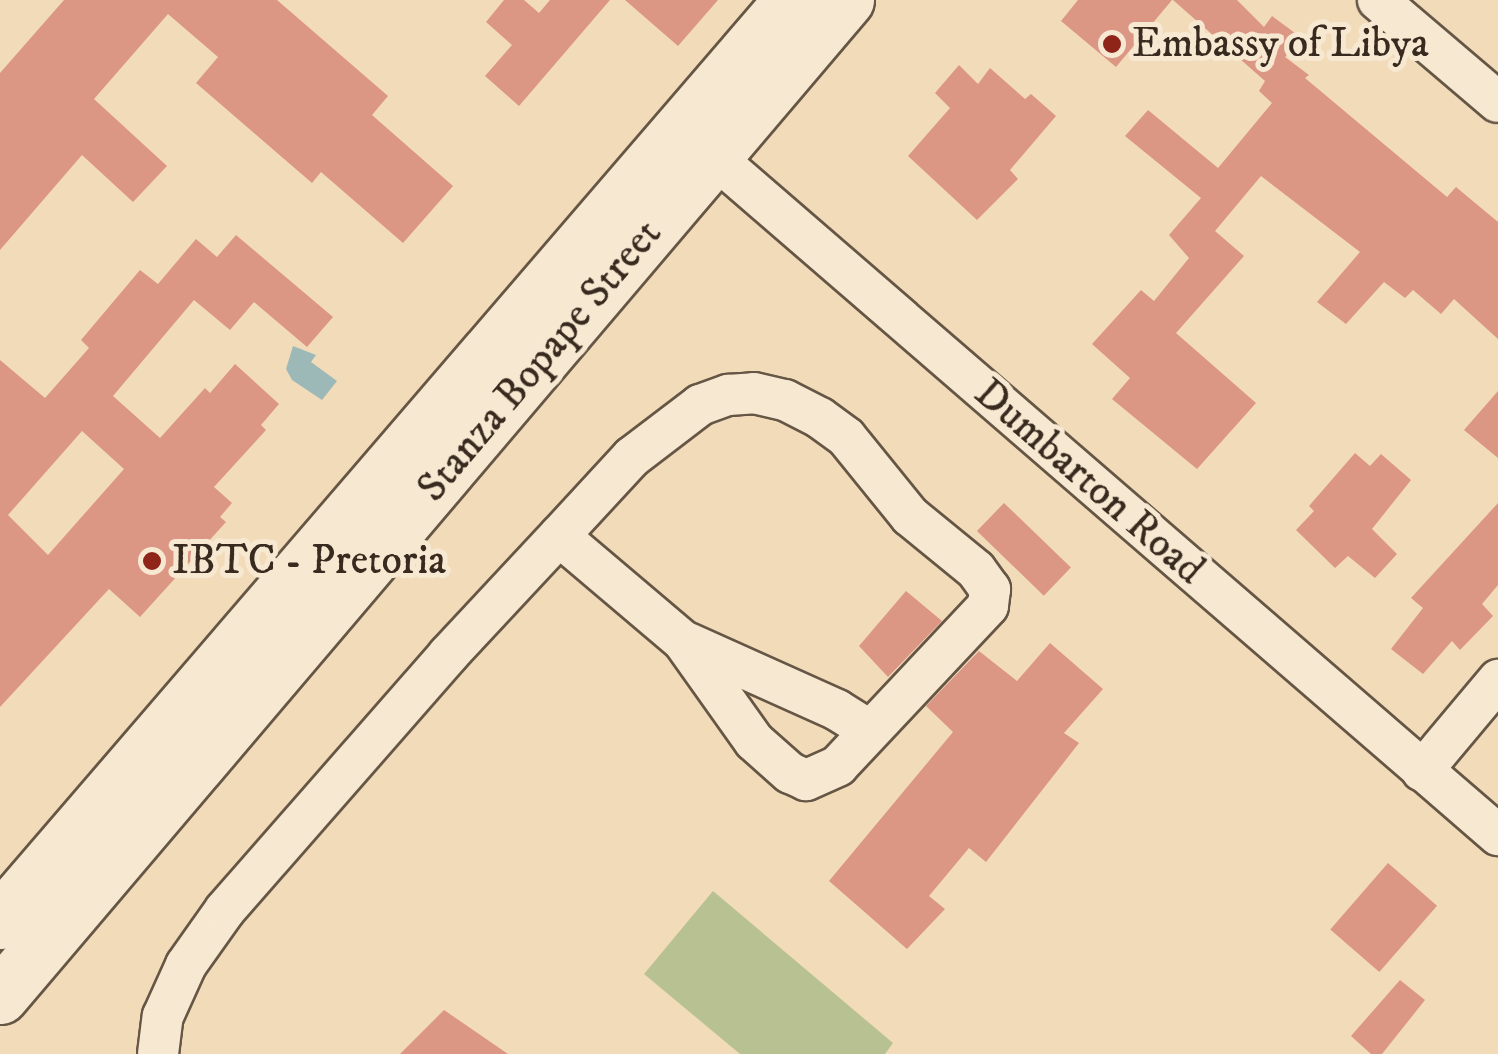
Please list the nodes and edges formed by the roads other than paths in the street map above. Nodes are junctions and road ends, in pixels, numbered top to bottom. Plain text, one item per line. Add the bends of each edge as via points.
1 (792, 0) edge
2 (846, 0) edge
3 (1378, 0) edge
4 (1498, 102) edge
5 (697, 142) junction
6 (558, 536) junction
7 (684, 641) junction
8 (1498, 680) edge
9 (869, 730) junction
10 (1422, 771) junction
11 (1498, 835) edge
12 (10, 928) edge
13 (0, 996) edge
14 (158, 1054) edge

1 - 5 main road, Stanza Bopape Street
2 - 5 main road, Stanza Bopape Street
3 - 4 street
5 - 10 street, Dumbarton Road
5 - 12 main road, Stanza Bopape Street
6 - 7 street
6 - 9 street via 632,457 700,405 728,394 754,394 786,400 820,418 846,437 888,493 990,589 988,606 972,627
6 - 14 street via 225,910 186,965 163,1016
7 - 9 street
7 - 9 street via 754,741 790,774 818,778
8 - 10 street
10 - 11 street, Dumbarton Road
12 - 13 main road, Stanza Bopape Street

